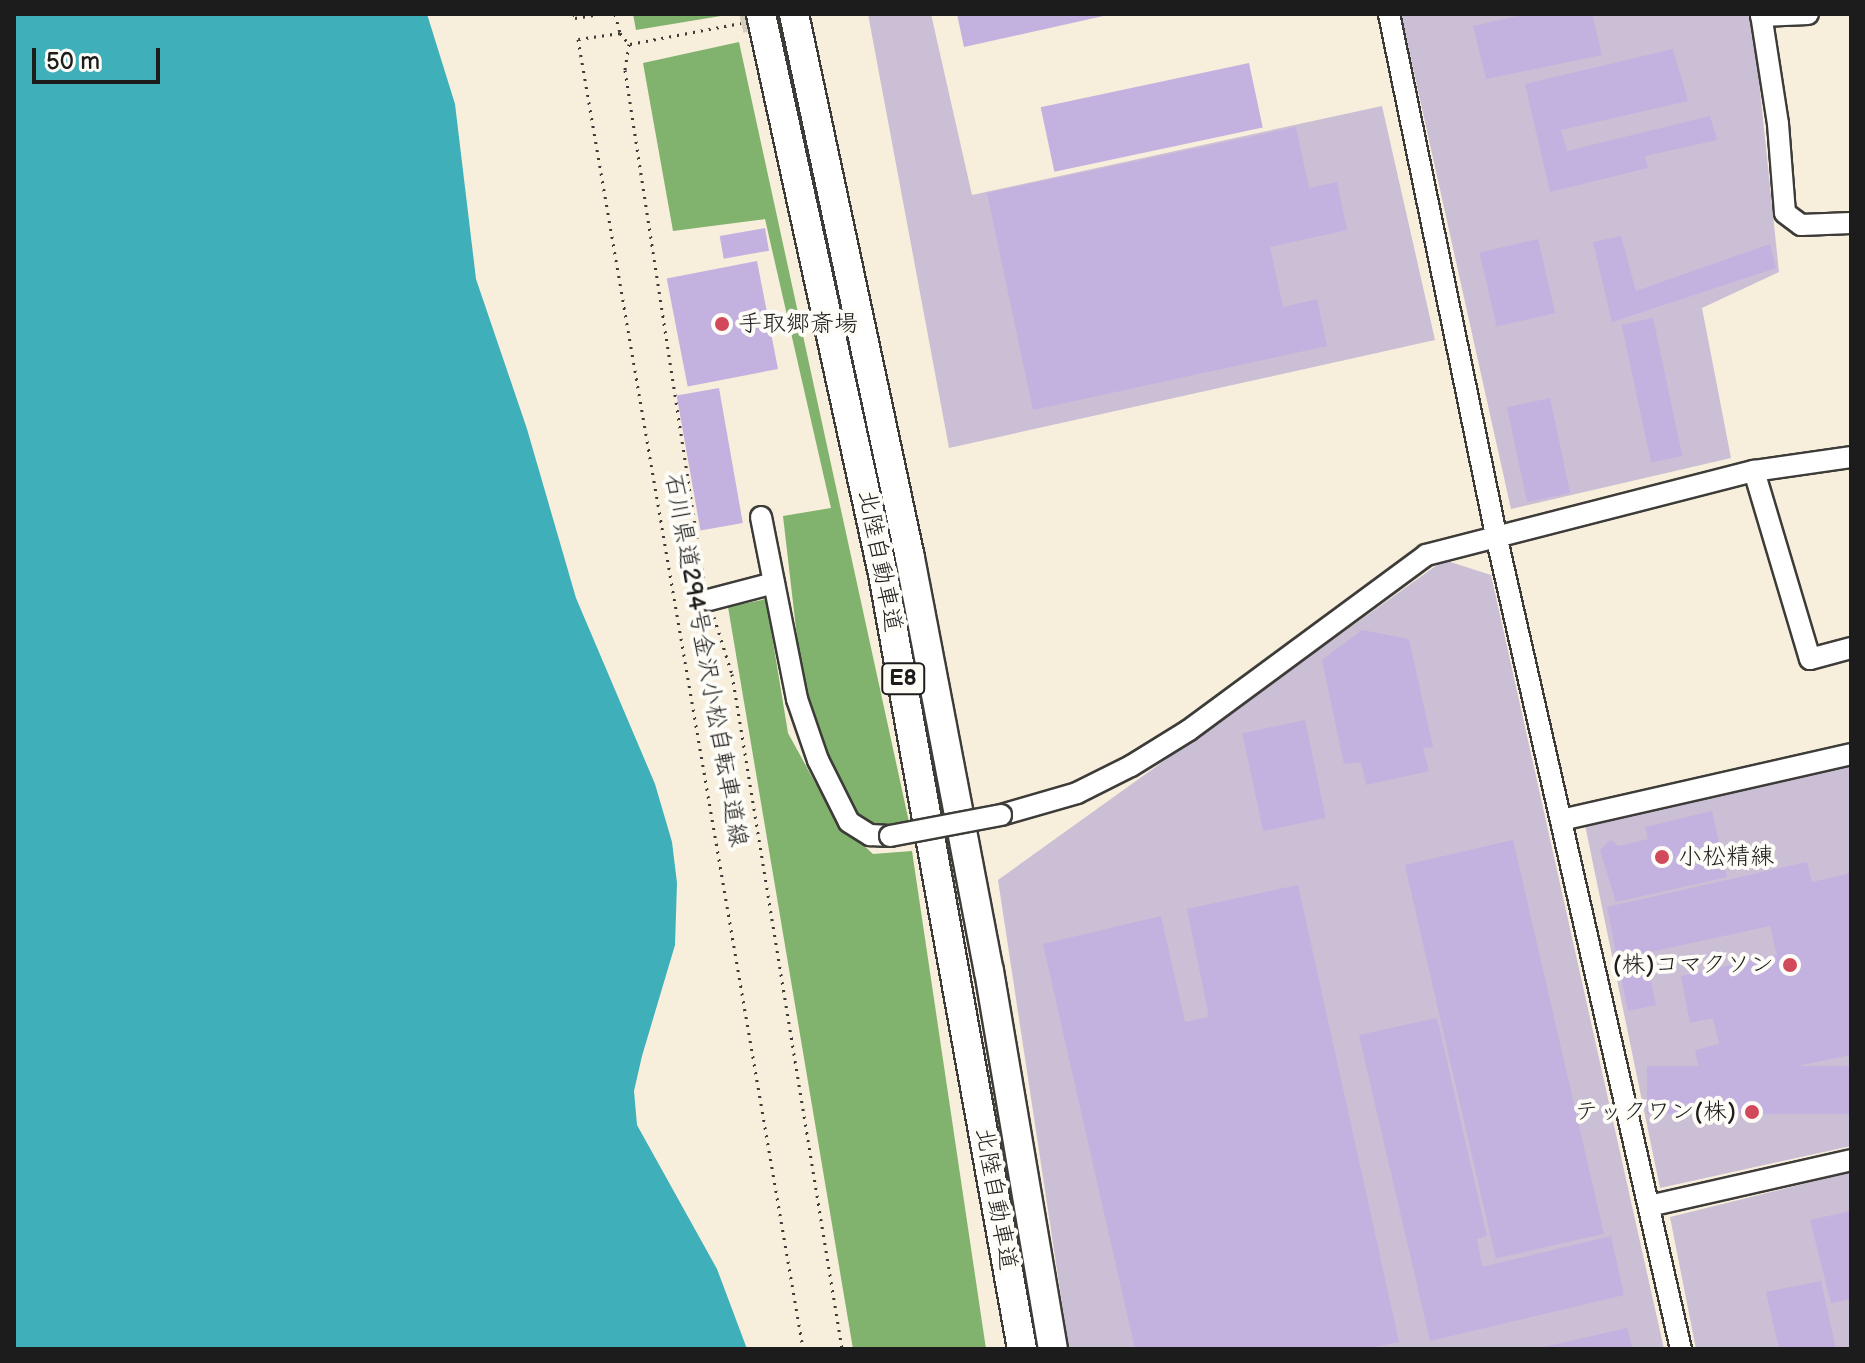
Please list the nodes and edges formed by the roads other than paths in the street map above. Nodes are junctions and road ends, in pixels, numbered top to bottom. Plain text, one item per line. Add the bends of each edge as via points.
1 (794, 14) edge
2 (1389, 14) edge
3 (1808, 14) edge
4 (1761, 15) edge
5 (751, 18) edge
6 (1851, 223) edge
7 (1851, 457) edge
8 (1754, 471) junction
9 (761, 517) dead end
10 (1496, 535) junction
11 (774, 583) junction
12 (709, 600) road end
13 (1851, 648) edge
14 (1851, 754) edge
15 (1561, 820) junction
16 (1851, 1160) edge
17 (1649, 1206) junction
18 (1022, 1349) edge
19 (1053, 1349) edge
20 (1681, 1349) edge

1 - 19 highway, 北陸自動車道 / E8 via 910,558 989,971
2 - 10 street
3 - 4 street
4 - 6 street via 1785,213 1801,225
5 - 18 highway, 北陸自動車道 / E8 via 883,574
7 - 8 street
8 - 10 street
8 - 13 street via 1810,659
9 - 11 street
10 - 11 street, bridge via 1426,555 1131,766 1077,793 1001,815 890,836 870,835 849,822 836,800 797,699
10 - 15 street
11 - 12 street
14 - 15 street
15 - 17 street
16 - 17 street
17 - 20 street

